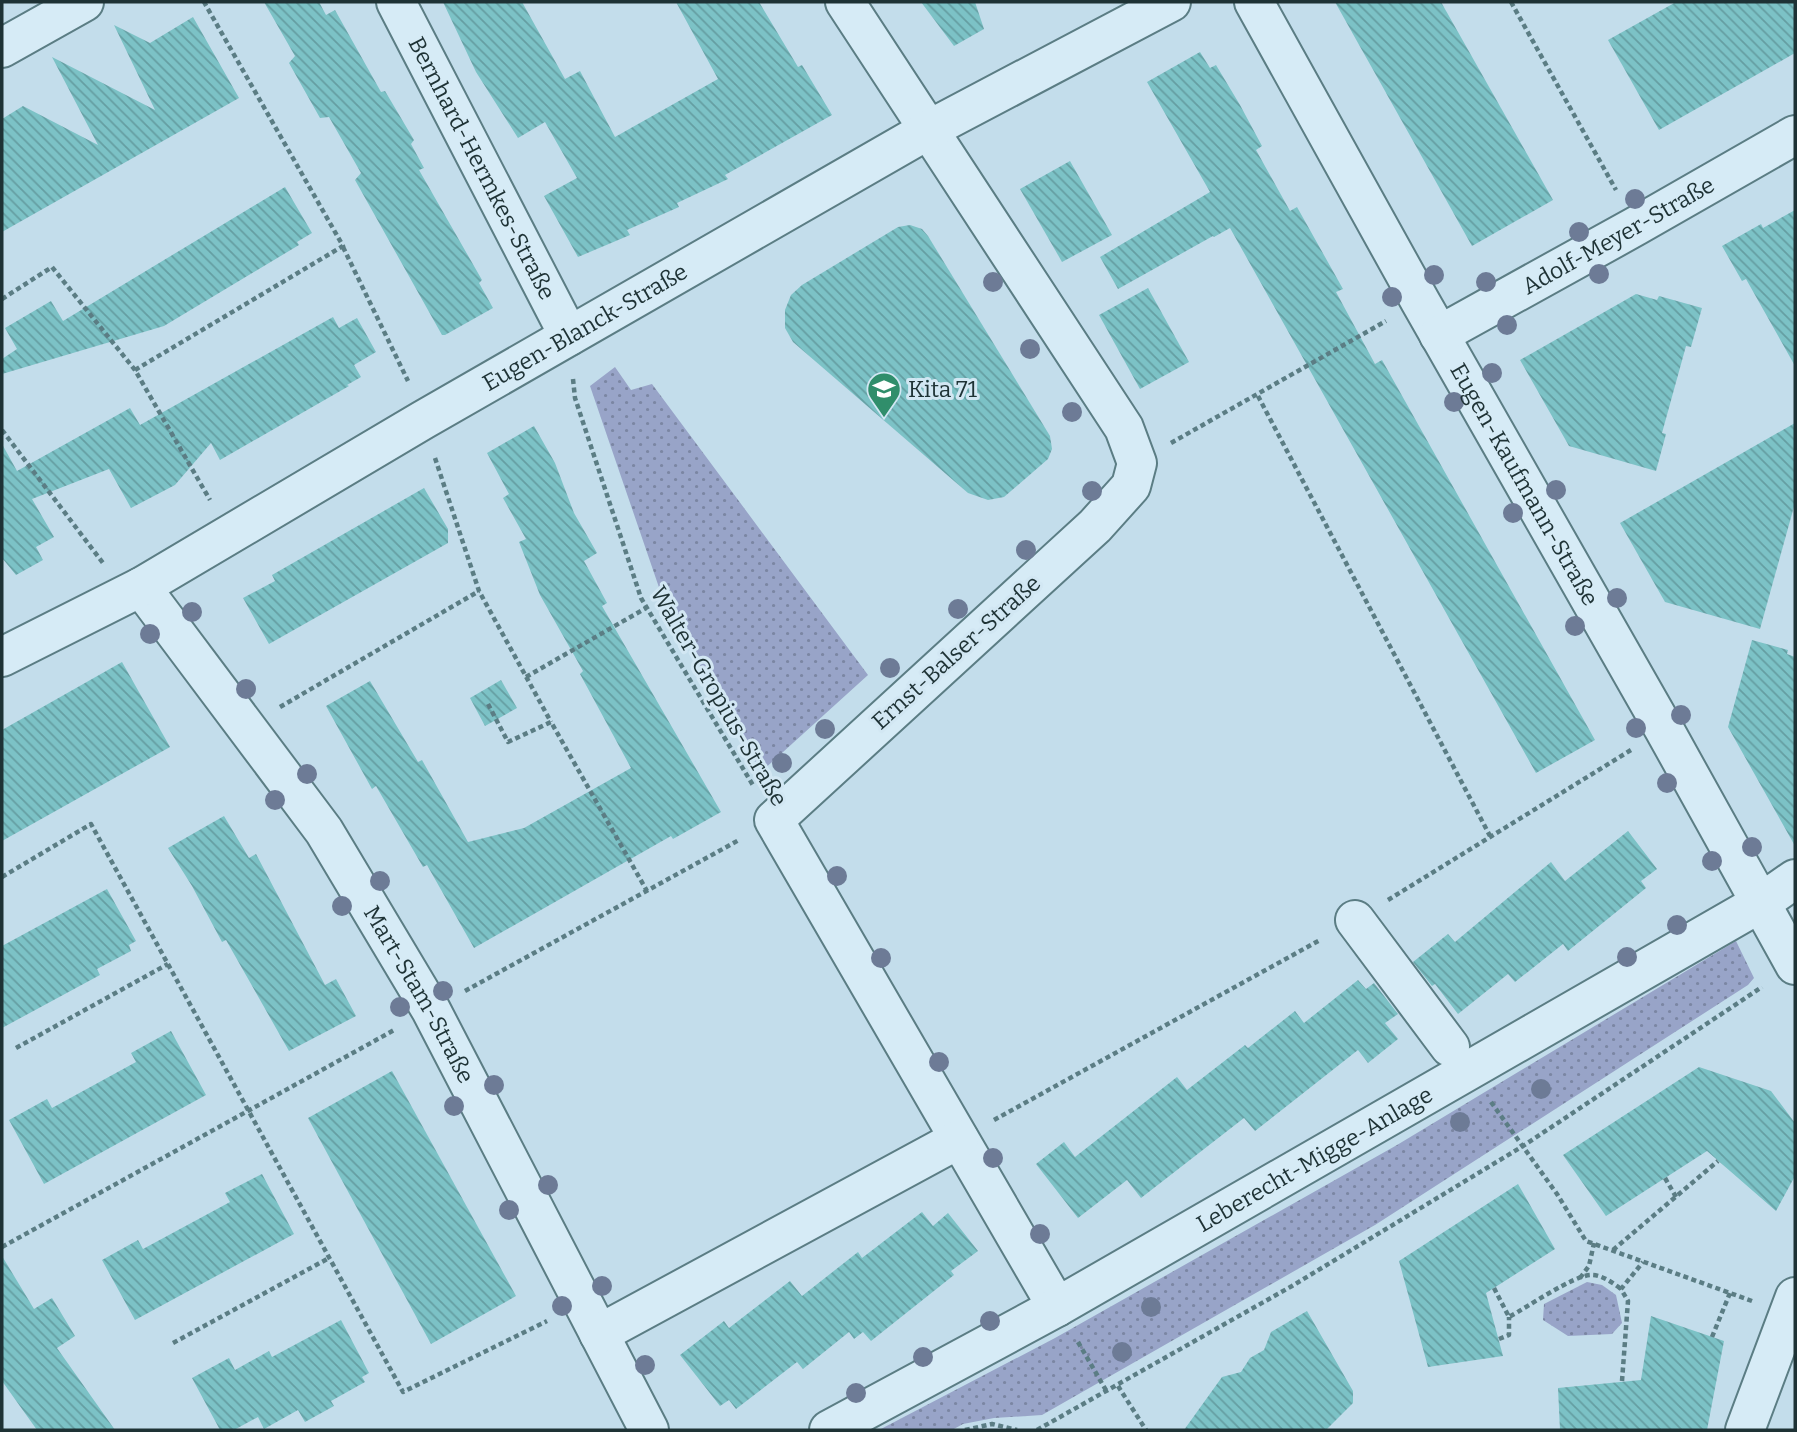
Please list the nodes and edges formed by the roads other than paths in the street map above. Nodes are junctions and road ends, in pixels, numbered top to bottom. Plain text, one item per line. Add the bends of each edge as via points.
1 (84, 2) edge
2 (396, 2) edge
3 (845, 2) edge
4 (1171, 2) edge
5 (1254, 2) edge
6 (2, 48) edge
7 (928, 130) junction
8 (1795, 135) edge
9 (1439, 335) junction
10 (569, 336) junction
11 (134, 590) junction
12 (2, 657) edge
13 (1795, 879) edge
14 (1762, 902) junction
15 (1355, 920) road end
16 (1781, 974) edge
17 (1450, 1047) dead end
18 (959, 1139) junction
19 (1792, 1306) edge
20 (1058, 1307) junction
21 (599, 1334) junction
22 (649, 1430) edge
23 (829, 1430) edge
24 (1745, 1430) edge

1 - 6 street
2 - 10 street, Bernhard-Hermkes-Straße
3 - 7 street
4 - 7 street, Eugen-Blanck-Straße
5 - 9 street, Eugen-Kaufmann-Straße
7 - 10 street, Eugen-Blanck-Straße
7 - 18 street, Ernst-Balser-Straße via 1124,428 1137,463 1131,486 1095,526 774,820
8 - 9 street, Adolf-Meyer-Straße
9 - 14 street, Eugen-Kaufmann-Straße
10 - 11 street, Eugen-Blanck-Straße
11 - 12 street, Eugen-Blanck-Straße
11 - 21 street, Mart-Stam-Straße via 246,726 324,831 431,1010
13 - 14 street, Leberecht-Migge-Anlage
14 - 16 street, Eugen-Kaufmann-Straße
14 - 20 street, Leberecht-Migge-Anlage
15 - 17 street
18 - 20 street
18 - 21 street
19 - 24 street
20 - 23 street, Leberecht-Migge-Anlage
21 - 22 street, Mart-Stam-Straße

